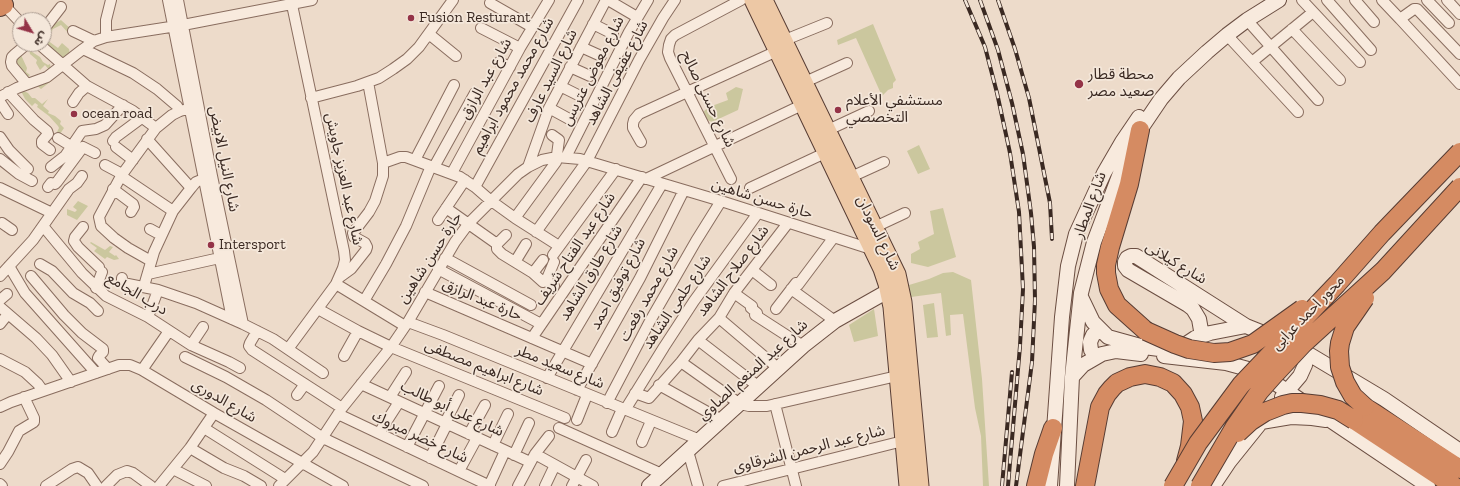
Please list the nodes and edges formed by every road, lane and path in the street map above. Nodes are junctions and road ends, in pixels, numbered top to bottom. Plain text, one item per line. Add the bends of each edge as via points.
1 (168, 0) edge
2 (178, 0) edge
3 (312, 0) edge
4 (453, 0) edge
5 (548, 0) edge
6 (578, 0) edge
7 (607, 0) edge
8 (648, 0) edge
9 (675, 0) edge
10 (742, 0) edge
11 (752, 0) edge
12 (765, 0) edge
13 (1263, 0) edge
14 (1279, 0) edge
15 (1302, 0) edge
16 (1327, 0) edge
17 (1355, 0) edge
18 (1382, 0) edge
19 (1427, 0) edge
20 (1447, 0) edge
21 (107, 1) edge
22 (291, 2) edge
23 (490, 3) dead end
24 (3, 6) edge
25 (61, 7) dead end
26 (1313, 12) junction
27 (12, 14) edge
28 (1460, 14) edge
29 (637, 17) junction
30 (52, 19) edge
31 (1400, 19) junction
32 (1247, 20) junction
33 (1374, 22) dead end
34 (827, 23) dead end
35 (593, 24) junction
36 (1448, 24) dead end
37 (178, 26) junction
38 (532, 27) junction
39 (481, 28) dead end
40 (1292, 29) junction
41 (73, 31) dead end
42 (429, 34) junction
43 (612, 34) dead end
44 (1227, 35) junction
45 (106, 37) junction
46 (94, 42) junction
47 (581, 46) junction
48 (781, 46) junction
49 (1271, 47) junction
50 (83, 48) junction
51 (520, 48) junction
52 (1371, 50) dead end
53 (18, 52) edge
54 (49, 52) edge
55 (1460, 54) edge
56 (456, 56) dead end
57 (601, 56) dead end
58 (499, 62) dead end
59 (1252, 62) junction
60 (1360, 62) dead end
61 (847, 63) dead end
62 (64, 65) junction
63 (510, 67) junction
64 (570, 67) junction
65 (590, 76) dead end
66 (1340, 80) dead end
67 (368, 82) junction
68 (805, 82) junction
69 (27, 84) junction
70 (1460, 84) edge
71 (454, 85) dead end
72 (87, 86) junction
73 (560, 86) junction
74 (687, 92) junction
75 (475, 93) dead end
76 (4, 94) edge
77 (578, 95) dead end
78 (311, 98) junction
79 (1318, 100) dead end
80 (0, 102) edge
81 (73, 102) dead end
82 (123, 105) junction
83 (802, 105) junction
84 (194, 107) junction
85 (548, 108) junction
86 (180, 111) junction
87 (869, 111) dead end
88 (1298, 112) dead end
89 (8, 114) dead end
90 (143, 117) junction
91 (571, 120) dead end
92 (156, 128) junction
93 (828, 130) junction
94 (1140, 130) junction
95 (552, 135) dead end
96 (0, 137) edge
97 (58, 138) dead end
98 (147, 139) junction
99 (641, 142) dead end
100 (715, 146) junction
101 (50, 150) dead end
102 (1460, 152) edge
103 (83, 153) junction
104 (825, 153) junction
105 (561, 157) junction
106 (0, 159) edge
107 (133, 160) junction
108 (415, 160) junction
109 (587, 161) junction
110 (66, 162) junction
111 (884, 162) dead end
112 (383, 163) junction
113 (106, 165) dead end
114 (432, 166) junction
115 (51, 167) dead end
116 (528, 167) junction
117 (28, 169) dead end
118 (616, 169) junction
119 (452, 173) junction
120 (122, 175) junction
121 (82, 176) dead end
122 (208, 177) junction
123 (851, 177) junction
124 (644, 178) junction
125 (730, 179) dead end
126 (32, 180) dead end
127 (465, 180) junction
128 (662, 184) junction
129 (475, 187) junction
130 (1460, 187) edge
131 (0, 188) edge
132 (191, 188) junction
133 (750, 188) dead end
134 (69, 189) junction
135 (113, 189) junction
136 (684, 190) junction
137 (490, 200) junction
138 (721, 201) junction
139 (446, 208) junction
140 (131, 212) dead end
141 (173, 212) junction
142 (52, 213) junction
143 (758, 213) junction
144 (905, 213) dead end
145 (515, 218) junction
146 (438, 220) dead end
147 (2, 222) edge
148 (468, 223) junction
149 (791, 224) junction
150 (43, 226) junction
151 (83, 227) dead end
152 (875, 227) junction
153 (150, 229) dead end
154 (12, 230) dead end
155 (536, 232) junction
156 (506, 235) dead end
157 (161, 236) junction
158 (834, 237) junction
159 (497, 244) junction
160 (526, 244) dead end
161 (78, 247) junction
162 (871, 249) junction
163 (555, 254) junction
164 (68, 257) junction
165 (224, 257) junction
166 (445, 258) junction
167 (543, 260) dead end
168 (151, 261) junction
169 (515, 262) junction
170 (40, 264) dead end
171 (438, 269) junction
172 (752, 270) junction
173 (3, 271) edge
174 (1383, 271) junction
175 (533, 273) junction
176 (148, 274) junction
177 (31, 276) dead end
178 (122, 278) dead end
179 (338, 280) junction
180 (1337, 284) junction
181 (770, 285) dead end
182 (144, 286) junction
183 (98, 289) junction
184 (791, 289) junction
185 (158, 290) junction
186 (888, 291) junction
187 (425, 292) junction
188 (734, 293) junction
189 (1081, 298) junction
190 (24, 300) dead end
191 (364, 301) junction
192 (90, 303) junction
193 (531, 305) dead end
194 (0, 307) edge
195 (318, 309) junction
196 (776, 309) dead end
197 (40, 310) junction
198 (98, 312) dead end
199 (8, 314) junction
200 (148, 316) junction
201 (720, 318) junction
202 (232, 319) junction
203 (835, 321) junction
204 (0, 324) edge
205 (243, 324) junction
206 (406, 324) junction
207 (541, 324) junction
208 (1246, 326) junction
209 (203, 327) dead end
210 (1100, 330) junction
211 (169, 331) junction
212 (257, 331) junction
213 (358, 331) junction
214 (1202, 336) junction
215 (532, 338) junction
216 (698, 340) junction
217 (191, 345) junction
218 (803, 346) junction
219 (391, 347) junction
220 (288, 349) junction
221 (562, 351) junction
222 (1307, 353) junction
223 (52, 355) junction
224 (185, 356) dead end
225 (344, 356) dead end
226 (1096, 356) junction
227 (0, 359) edge
228 (902, 360) junction
229 (43, 362) dead end
230 (681, 362) junction
231 (592, 364) junction
232 (19, 368) junction
233 (240, 368) dead end
234 (108, 369) junction
235 (779, 369) junction
236 (142, 370) junction
237 (406, 372) dead end
238 (96, 373) junction
239 (323, 373) dead end
240 (897, 376) junction
241 (13, 377) dead end
242 (1072, 377) junction
243 (547, 378) junction
244 (71, 382) junction
245 (305, 384) junction
246 (361, 384) junction
247 (659, 385) junction
248 (439, 386) dead end
249 (759, 387) junction
250 (577, 390) junction
251 (1288, 390) junction
252 (42, 391) junction
253 (635, 393) junction
254 (297, 395) dead end
255 (459, 395) dead end
256 (587, 395) junction
257 (24, 397) junction
258 (395, 400) junction
259 (2, 402) edge
260 (607, 403) junction
261 (740, 404) junction
262 (775, 404) junction
263 (485, 405) dead end
264 (624, 410) junction
265 (340, 411) junction
266 (214, 413) junction
267 (425, 414) junction
268 (508, 414) dead end
269 (565, 418) dead end
270 (576, 420) dead end
271 (651, 420) junction
272 (722, 420) junction
273 (1261, 422) junction
274 (1332, 422) junction
275 (446, 423) junction
276 (529, 423) dead end
277 (204, 428) junction
278 (559, 428) dead end
279 (1053, 428) junction
280 (612, 432) dead end
281 (379, 433) junction
282 (473, 436) junction
283 (549, 436) dead end
284 (323, 438) junction
285 (700, 440) junction
286 (903, 441) junction
287 (642, 442) dead end
288 (493, 445) junction
289 (407, 447) junction
290 (1222, 447) junction
291 (190, 448) junction
292 (688, 451) junction
293 (1460, 451) edge
294 (510, 453) junction
295 (430, 458) junction
296 (532, 458) junction
297 (1, 460) edge
298 (586, 460) dead end
299 (1185, 463) junction
300 (303, 464) junction
301 (555, 465) junction
302 (1460, 468) edge
303 (173, 469) junction
304 (792, 469) junction
305 (459, 471) junction
306 (662, 474) junction
307 (574, 482) edge
308 (281, 484) edge
309 (46, 486) edge
310 (97, 486) edge
311 (106, 486) edge
312 (151, 486) edge
313 (159, 486) edge
314 (206, 486) edge
315 (261, 486) edge
316 (343, 486) edge
317 (422, 486) edge
318 (489, 486) edge
319 (518, 486) edge
320 (545, 486) edge
321 (593, 486) edge
322 (649, 486) edge
323 (698, 486) edge
324 (723, 486) edge
325 (796, 486) edge
326 (907, 486) edge
327 (921, 486) edge
328 (1036, 486) edge
329 (1050, 486) edge
330 (1067, 486) edge
331 (1085, 486) edge
332 (1173, 486) edge
333 (1200, 486) edge
334 (1214, 486) edge
335 (1428, 486) edge
336 (1454, 486) edge

1 - 37 street, شارع النيل الابيض
2 - 37 street, شارع النيل الابيض
3 - 22 street
4 - 42 street
5 - 38 street, شارع عبد الرازق
6 - 129 street, شارع محمد محمود ابراهيم
7 - 29 street
7 - 35 street, شارع السيد عارف
8 - 29 street, شارع معوض عتريس
9 - 109 street, شارع عفيفى الشاهد via 639,60
10 - 74 street, شارع حسنى صالح via 671,39 668,45 670,58
11 - 48 main road, شارع السودان
12 - 48 main road, شارع السودان
13 - 279 street, شارع المطار via 1222,29 1172,74 1122,142 1104,173 1076,234 1068,266
14 - 32 street, شارع المطار
15 - 26 street
16 - 52 street
17 - 33 street
18 - 31 street
19 - 36 street
20 - 28 street
21 - 45 street
22 - 37 street
22 - 78 street, شارع عبد العزيز جاويش
23 - 38 street
24 - 27 street
25 - 30 street
26 - 40 street
26 - 60 street
29 - 105 street, شارع معوض عتريس
31 - 55 street via 1417,9
31 - 70 street
32 - 44 street, شارع المطار
32 - 49 street
34 - 48 street
35 - 43 street
35 - 47 street, شارع السيد عارف
37 - 45 street
37 - 84 street, شارع النيل الابيض
38 - 51 street, شارع عبد الرازق
39 - 51 street
40 - 49 street
40 - 66 street
41 - 46 street
42 - 56 street
42 - 67 street via 407,59
44 - 59 street
44 - 94 street, شارع المطار via 1179,78
45 - 46 street
46 - 50 street
47 - 57 street
47 - 64 street, شارع السيد عارف
48 - 68 main road, شارع السودان
48 - 74 street
48 - 83 main road, شارع السودان
49 - 59 street
49 - 79 street
50 - 62 street
50 - 86 street via 133,73 157,89
51 - 63 street, شارع عبد الرازق
53 - 69 street via 12,57 12,66
54 - 62 street
58 - 63 street
59 - 88 street
61 - 68 street
62 - 69 street via 47,77
62 - 72 street
63 - 119 street, شارع عبد الرازق
64 - 65 street
64 - 73 street, شارع السيد عارف
67 - 78 street
67 - 112 street
68 - 93 main road, شارع السودان
69 - 76 street
71 - 108 street
72 - 81 street
72 - 82 street
73 - 77 street
73 - 85 street, شارع السيد عارف
74 - 99 street via 636,117 633,128
74 - 100 street, شارع حسنى صالح
75 - 114 street
76 - 101 street via 47,132 42,144
78 - 179 street, شارع عبد العزيز جاويش via 344,251 345,260
80 - 89 street
82 - 90 street
82 - 103 street via 104,125 82,131
83 - 100 street
83 - 104 main road, شارع السودان
84 - 86 street
84 - 122 street, شارع النيل الابيض
85 - 91 street
85 - 116 street, شارع السيد عارف
86 - 92 street
87 - 93 street
90 - 92 street
90 - 107 street via 116,137 115,144
92 - 98 street
93 - 123 main road, شارع السودان
94 - 180 highway, bridge via 1132,172 1110,247 1106,273 1109,289 1117,305 1146,331 1175,344 1205,352 1230,352 1253,344
94 - 189 street, شارع المطار via 1102,218 1088,260
95 - 105 street via 559,140
96 - 117 street
97 - 103 street
98 - 107 street
98 - 132 street
100 - 124 street
100 - 125 street, شارع حسنى صالح
102 - 180 highway, محور احمد عرابى, bridge
103 - 110 street
104 - 133 street
104 - 162 main road, شارع السودان
105 - 109 street, حارة حسن شاهين
105 - 116 street, حارة حسن شاهين via 542,160
105 - 145 street, شارع معوض عتريس
106 - 126 street via 19,174
107 - 120 street
108 - 112 street via 400,157
108 - 114 street
109 - 118 street, حارة حسن شاهين
109 - 155 street, شارع عفيفى الشاهد
110 - 115 street via 59,160
110 - 134 street via 53,185
111 - 123 street
112 - 179 street via 383,176 375,201 353,233 354,237 367,245 366,250
113 - 120 street
114 - 119 street
114 - 191 street via 403,232
116 - 137 street, حارة حسن شاهين
118 - 124 street, حارة حسن شاهين
118 - 163 street
119 - 127 street
120 - 135 street
120 - 141 street
121 - 134 street via 77,184
122 - 132 street
122 - 165 street, شارع النيل الابيض
123 - 152 main road, شارع السودان
124 - 128 street, حارة حسن شاهين
124 - 207 street, شارع عبد الفتاح شريف
127 - 129 street
127 - 139 street
128 - 136 street, حارة حسن شاهين
128 - 221 street, شارع طارق الشاهد
129 - 137 street
130 - 174 highway, محور احمد عرابى, bridge
131 - 142 street
132 - 141 street
134 - 142 street
135 - 140 street via 133,204
135 - 168 street via 99,217 101,226 128,248
136 - 138 street, حارة حسن شاهين
136 - 231 street, شارع توفيق احمد
137 - 145 street
137 - 148 street, حارة حسن شاهين
138 - 143 street, حارة حسن شاهين
138 - 260 street, شارع محمد رفعت via 650,321
139 - 146 street
139 - 148 street
141 - 157 street
142 - 150 street
143 - 149 street, حارة حسن شاهين
143 - 253 street, شارع حلمى الشاهد via 694,301
144 - 152 street
145 - 155 street
147 - 154 street
148 - 159 street
148 - 166 street, حارة حسن شاهين
149 - 158 street, حارة حسن شاهين
149 - 172 street, شارع صلاح الشاهد
150 - 164 street, درب الجامع
150 - 173 street
151 - 161 street via 74,239
152 - 228 main road, شارع السودان via 894,264 901,285 904,302
153 - 157 street
155 - 163 street
156 - 159 street
157 - 168 street
158 - 162 street, حارة حسن شاهين
158 - 184 street via 798,285 796,283
159 - 169 street via 497,249
160 - 169 street
161 - 164 street
161 - 183 street via 100,269
162 - 186 main road, شارع السودان
163 - 175 street via 550,283 543,282
164 - 183 street, درب الجامع
165 - 176 street
165 - 202 street, شارع النيل الابيض
165 - 205 street, شارع النيل الابيض
166 - 171 street, حارة حسن شاهين
166 - 193 street
167 - 175 street
168 - 176 street
169 - 175 street
170 - 192 street
171 - 187 street, حارة حسن شاهين
171 - 207 street
172 - 181 street
172 - 188 street, شارع صلاح الشاهد
173 - 197 street
174 - 290 highway, محور احمد عرابى, bridge via 1278,370 1246,410
174 - 302 highway, bridge via 1349,320 1342,335 1338,351 1342,375 1348,389 1359,402
176 - 182 street
177 - 234 street via 64,315 103,349 98,358
178 - 182 street via 123,283
179 - 191 street, شارع سعيد مطر
179 - 195 street, شارع عبد العزيز جاويش
180 - 299 highway, محور احمد عرابى, bridge via 1241,385
182 - 185 street
183 - 192 street
183 - 200 street, درب الجامع via 110,298
184 - 196 street
184 - 203 street
185 - 200 street
185 - 202 street
186 - 203 street, شارع عبد المنعم الصاوي
186 - 228 main road, شارع السودان
187 - 206 street, حارة حسن شاهين
187 - 215 street, حارة عبد الرازق
188 - 201 street, شارع صلاح الشاهد
188 - 218 street via 752,306 757,313 755,315
189 - 210 street
189 - 242 street, شارع المطار
190 - 197 street via 35,312
191 - 206 street, شارع سعيد مطر
192 - 198 street
194 - 199 street
195 - 213 street, شارع ابراهيم مصطفى
195 - 220 street, شارع عبد العزيز جاويش
197 - 238 street via 52,330
199 - 204 street
199 - 223 street
200 - 211 street, درب الجامع
201 - 216 street, شارع صلاح الشاهد
201 - 235 street
202 - 205 street
203 - 218 street, شارع عبد المنعم الصاوي
205 - 212 street
206 - 219 street, حارة حسن شاهين
206 - 243 street, شارع سعيد مطر via 443,335
207 - 215 street, شارع عبد الفتاح شريف
208 - 214 street
208 - 214 street, شارع كيلانى via 1136,256 1127,258 1125,266 1128,270 1193,309 1199,319
208 - 222 street
209 - 217 street
210 - 214 street via 1108,337 1124,342 1167,350 1177,350
210 - 226 street via 1090,342 1091,350
211 - 217 street, درب الجامع
211 - 236 street
212 - 220 street
212 - 245 street, شارع خضر مبروك via 250,348
213 - 219 street, شارع ابراهيم مصطفى
213 - 225 street
215 - 221 street, حارة عبد الرازق
216 - 230 street, شارع صلاح الشاهد
216 - 249 street
217 - 233 street, درب الجامع
218 - 235 street, شارع عبد المنعم الصاوي
219 - 246 street, حارة حسن شاهين
219 - 269 street, شارع ابراهيم مصطفى
220 - 239 street
221 - 231 street, حارة عبد الرازق
221 - 243 street, شارع طارق الشاهد
222 - 251 street via 1302,371
222 - 293 street via 1384,399
223 - 229 street
223 - 244 street
224 - 284 street via 266,400
226 - 242 street
226 - 251 street via 1116,351 1226,363 1259,374
227 - 232 street
228 - 240 main road, شارع السودان
228 - 327 main road, شارع السودان
230 - 247 street, شارع صلاح الشاهد
230 - 261 street
231 - 250 street, شارع توفيق احمد
232 - 241 street
232 - 252 street via 32,377
234 - 236 street, شارع الدورى via 130,365
234 - 238 street
235 - 249 street, شارع عبد المنعم الصاوي
236 - 266 street, شارع الدورى
237 - 258 street
238 - 244 street
240 - 262 street
240 - 286 main road, شارع السودان
242 - 330 street, شارع المطار
243 - 250 street, شارع سعيد مطر
244 - 252 street
245 - 254 street
245 - 265 street, شارع خضر مبروك
246 - 258 street, شارع على أبو طالب
246 - 265 street, حارة حسن شاهين
247 - 253 street, شارع صلاح الشاهد via 649,398
247 - 272 street
248 - 267 street
249 - 261 street, شارع عبد المنعم الصاوي
250 - 256 street, شارع سعيد مطر
251 - 273 street
251 - 274 street
252 - 257 street
253 - 264 street, شارع حلمى الشاهد
255 - 275 street
256 - 260 street, شارع سعيد مطر
256 - 270 street
257 - 259 street
257 - 297 street via 35,420 33,424 19,431
258 - 267 street, شارع على أبو طالب
258 - 281 street
260 - 264 street, شارع سعيد مطر
261 - 262 street
261 - 272 street, شارع عبد المنعم الصاوي
262 - 304 street
263 - 282 street
264 - 271 street, شارع سعيد مطر
264 - 280 street, شارع حلمى الشاهد
265 - 281 street, شارع خضر مبروك
265 - 284 street, حارة حسن شاهين
266 - 277 street
266 - 300 street, شارع الدورى
267 - 275 street, شارع على أبو طالب
267 - 289 street
268 - 288 street
271 - 285 street, شارع سعيد مطر
271 - 287 street
272 - 285 street, شارع عبد المنعم الصاوي
273 - 274 street via 1296,417
273 - 334 street via 1229,462
274 - 335 street
275 - 282 street, شارع على أبو طالب
275 - 295 street
276 - 294 street
277 - 291 street
277 - 308 street
278 - 306 street
279 - 328 highway
279 - 329 street, شارع المطار
281 - 289 street, شارع خضر مبروك
282 - 288 street, شارع على أبو طالب
282 - 305 street
283 - 296 street
284 - 300 street, حارة حسن شاهين
284 - 317 street
285 - 292 street, شارع عبد المنعم الصاوي
286 - 304 street, شارع عبد الرحمن الشرقاوى
286 - 326 main road, شارع السودان
288 - 294 street, شارع على أبو طالب
289 - 295 street, شارع خضر مبروك
290 - 333 highway, محور احمد عرابى, bridge
290 - 336 highway, bridge via 1251,421 1274,408 1292,403 1320,404 1346,415
291 - 303 street
291 - 315 street
292 - 306 street, شارع عبد المنعم الصاوي
292 - 323 street
294 - 296 street, شارع على أبو طالب
294 - 318 street
295 - 305 street, شارع خضر مبروك
296 - 301 street, شارع على أبو طالب
296 - 319 street
298 - 307 street
299 - 331 highway via 1193,421 1187,400 1179,388 1166,379 1138,375 1117,383 1103,400 1096,421
299 - 332 highway, محور احمد عرابى, bridge
300 - 308 street, حارة حسن شاهين
300 - 316 street, شارع الدورى
301 - 307 street, شارع على أبو طالب
301 - 320 street
303 - 313 street
303 - 314 street
304 - 324 street, شارع عبد الرحمن الشرقاوى
304 - 325 street
305 - 318 street, شارع خضر مبروك
306 - 322 street, شارع عبد المنعم الصاوي
307 - 321 street, شارع على أبو طالب
309 - 310 street via 72,469 78,468 88,473
311 - 312 street via 122,472 127,471

